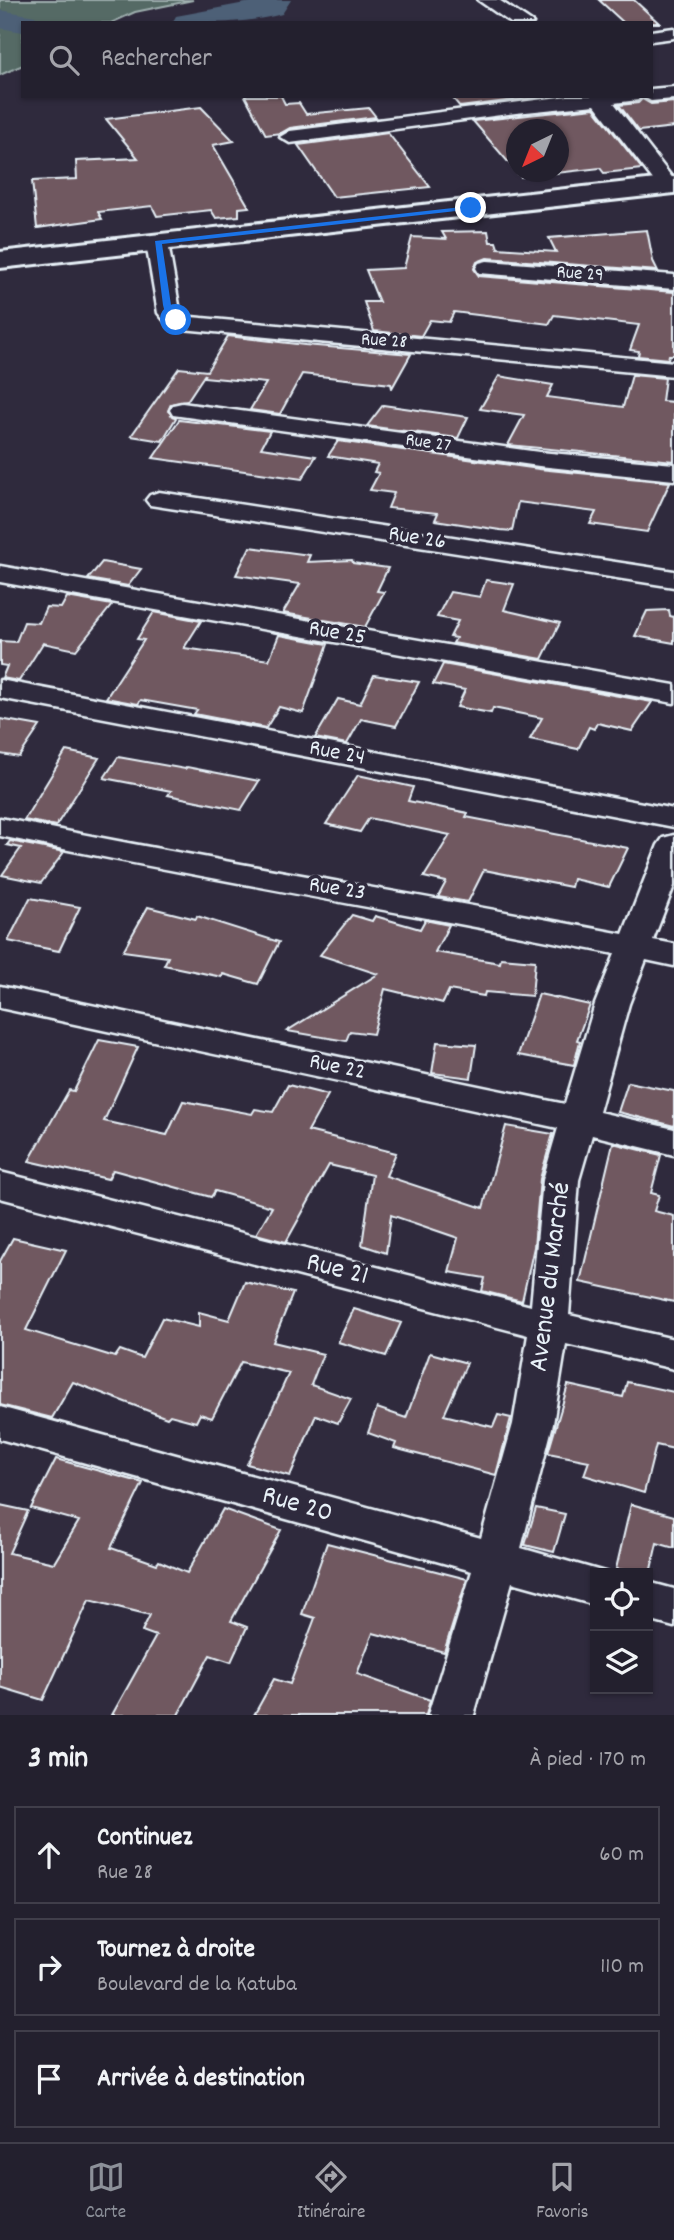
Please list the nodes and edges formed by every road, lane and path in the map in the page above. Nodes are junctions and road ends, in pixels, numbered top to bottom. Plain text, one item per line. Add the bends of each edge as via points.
1 (487, 0) edge
2 (521, 21) edge
3 (674, 33) edge
4 (653, 36) edge
5 (674, 93) edge
6 (653, 94) edge
7 (599, 98) edge
8 (290, 137) dead end
9 (671, 186) edge
10 (158, 243) junction
11 (0, 260) edge
12 (487, 268) dead end
13 (674, 282) edge
14 (674, 369) edge
15 (182, 410) dead end
16 (674, 472) edge
17 (159, 500) dead end
18 (0, 574) edge
19 (674, 579) edge
20 (0, 689) edge
21 (674, 694) edge
22 (674, 818) edge
23 (0, 827) edge
24 (674, 845) edge
25 (634, 946) junction
26 (674, 955) edge
27 (0, 997) edge
28 (580, 1119) junction
29 (674, 1142) edge
30 (0, 1185) edge
31 (549, 1325) junction
32 (674, 1354) edge
33 (0, 1423) edge
34 (496, 1561) junction
35 (590, 1586) edge
36 (653, 1602) edge
37 (674, 1608) edge
38 (451, 1715) edge

1 - 2 street
3 - 4 street
5 - 6 street
7 - 8 street
7 - 9 street
9 - 10 street
10 - 11 street
10 - 14 street, Rue 28 via 169,313 190,324
12 - 13 street, Rue 29
15 - 16 street, Rue 27 via 539,459
17 - 19 street, Rue 26
18 - 21 street, Rue 25
20 - 22 street, Rue 24
23 - 25 street, Rue 23
24 - 25 street, Avenue du Marché
25 - 26 street, Rue 23
25 - 28 street, Avenue du Marché via 612,1004
27 - 28 street, Rue 22
28 - 29 street, Rue 22
28 - 31 street, Avenue du Marché via 561,1180
30 - 31 street, Rue 21
31 - 32 street, Rue 21
31 - 34 street, Avenue du Marché via 533,1424
33 - 34 street, Rue 20
34 - 35 street, Rue 20
34 - 38 street, Avenue du Marché
36 - 37 street

